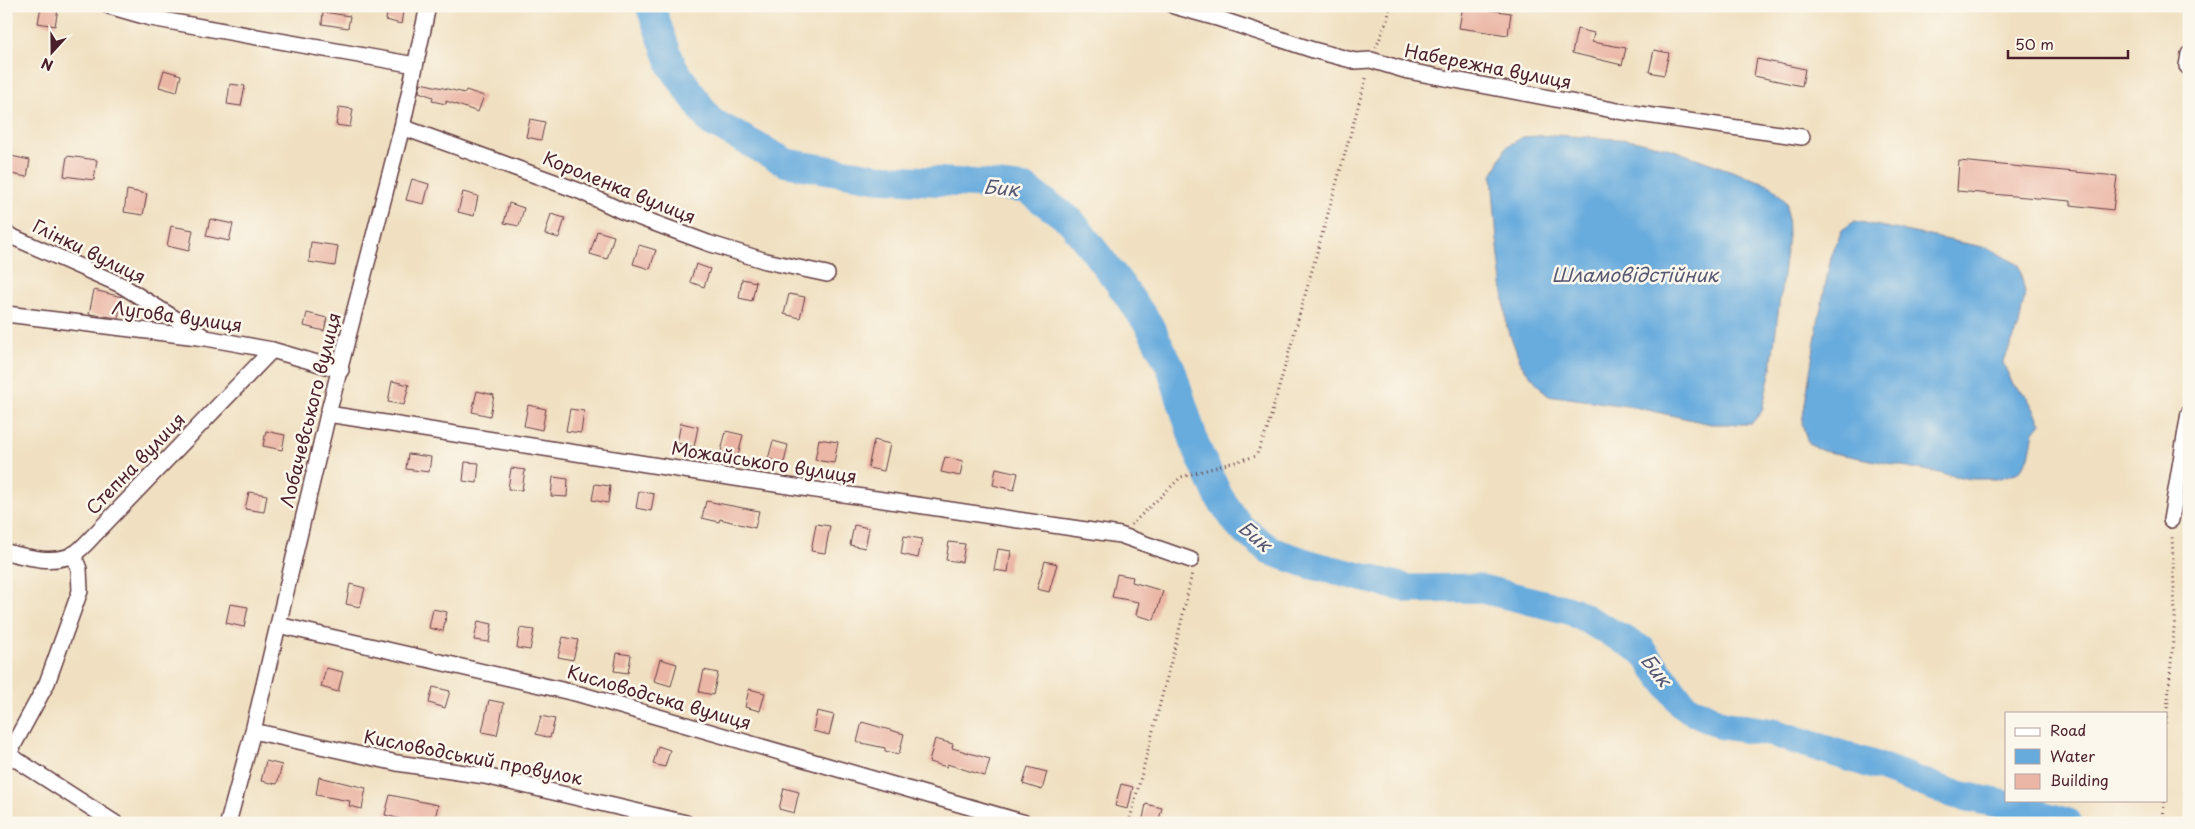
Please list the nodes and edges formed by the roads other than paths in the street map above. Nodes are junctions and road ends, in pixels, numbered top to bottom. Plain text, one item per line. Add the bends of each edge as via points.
1 (109, 6) edge
2 (428, 6) edge
3 (1174, 6) edge
4 (2189, 54) edge
5 (415, 65) junction
6 (2189, 68) edge
7 (402, 127) junction
8 (1802, 137) dead end
9 (6, 234) edge
10 (826, 274) dead end
11 (6, 314) edge
12 (206, 338) junction
13 (272, 350) junction
14 (341, 370) junction
15 (2189, 413) edge
16 (328, 414) junction
17 (2171, 520) road end
18 (6, 552) edge
19 (73, 554) junction
20 (1191, 560) road end
21 (278, 625) junction
22 (252, 731) junction
23 (7, 754) edge
24 (114, 823) edge
25 (228, 823) edge
26 (686, 823) edge
27 (1026, 823) edge

1 - 5 street via 151,18
2 - 5 street, Лобачевського вулиця
3 - 8 street, Набережна вулиця via 1355,61 1371,60 1418,73 1609,110
4 - 6 street
5 - 7 street, Лобачевського вулиця
7 - 10 street, Короленка вулиця via 582,192 622,211 708,243 766,261
7 - 14 street, Лобачевського вулиця
9 - 12 street, Глінки вулиця via 121,285
11 - 12 street, Лугова вулиця
12 - 13 street, Лугова вулиця
13 - 14 street, Лугова вулиця
13 - 19 street, Степна вулиця
14 - 16 street, Лобачевського вулиця
15 - 17 street
16 - 20 street, Можайського вулиця via 1120,535
16 - 21 street, Лобачевського вулиця
18 - 19 street via 34,559 56,559
19 - 23 street via 80,569 80,591 47,683
21 - 22 street, Лобачевського вулиця
21 - 27 street, Кисловодська вулиця via 579,694
22 - 25 street, Лобачевського вулиця
22 - 26 street, Кисловодський провулок via 397,763 485,776
23 - 24 street

